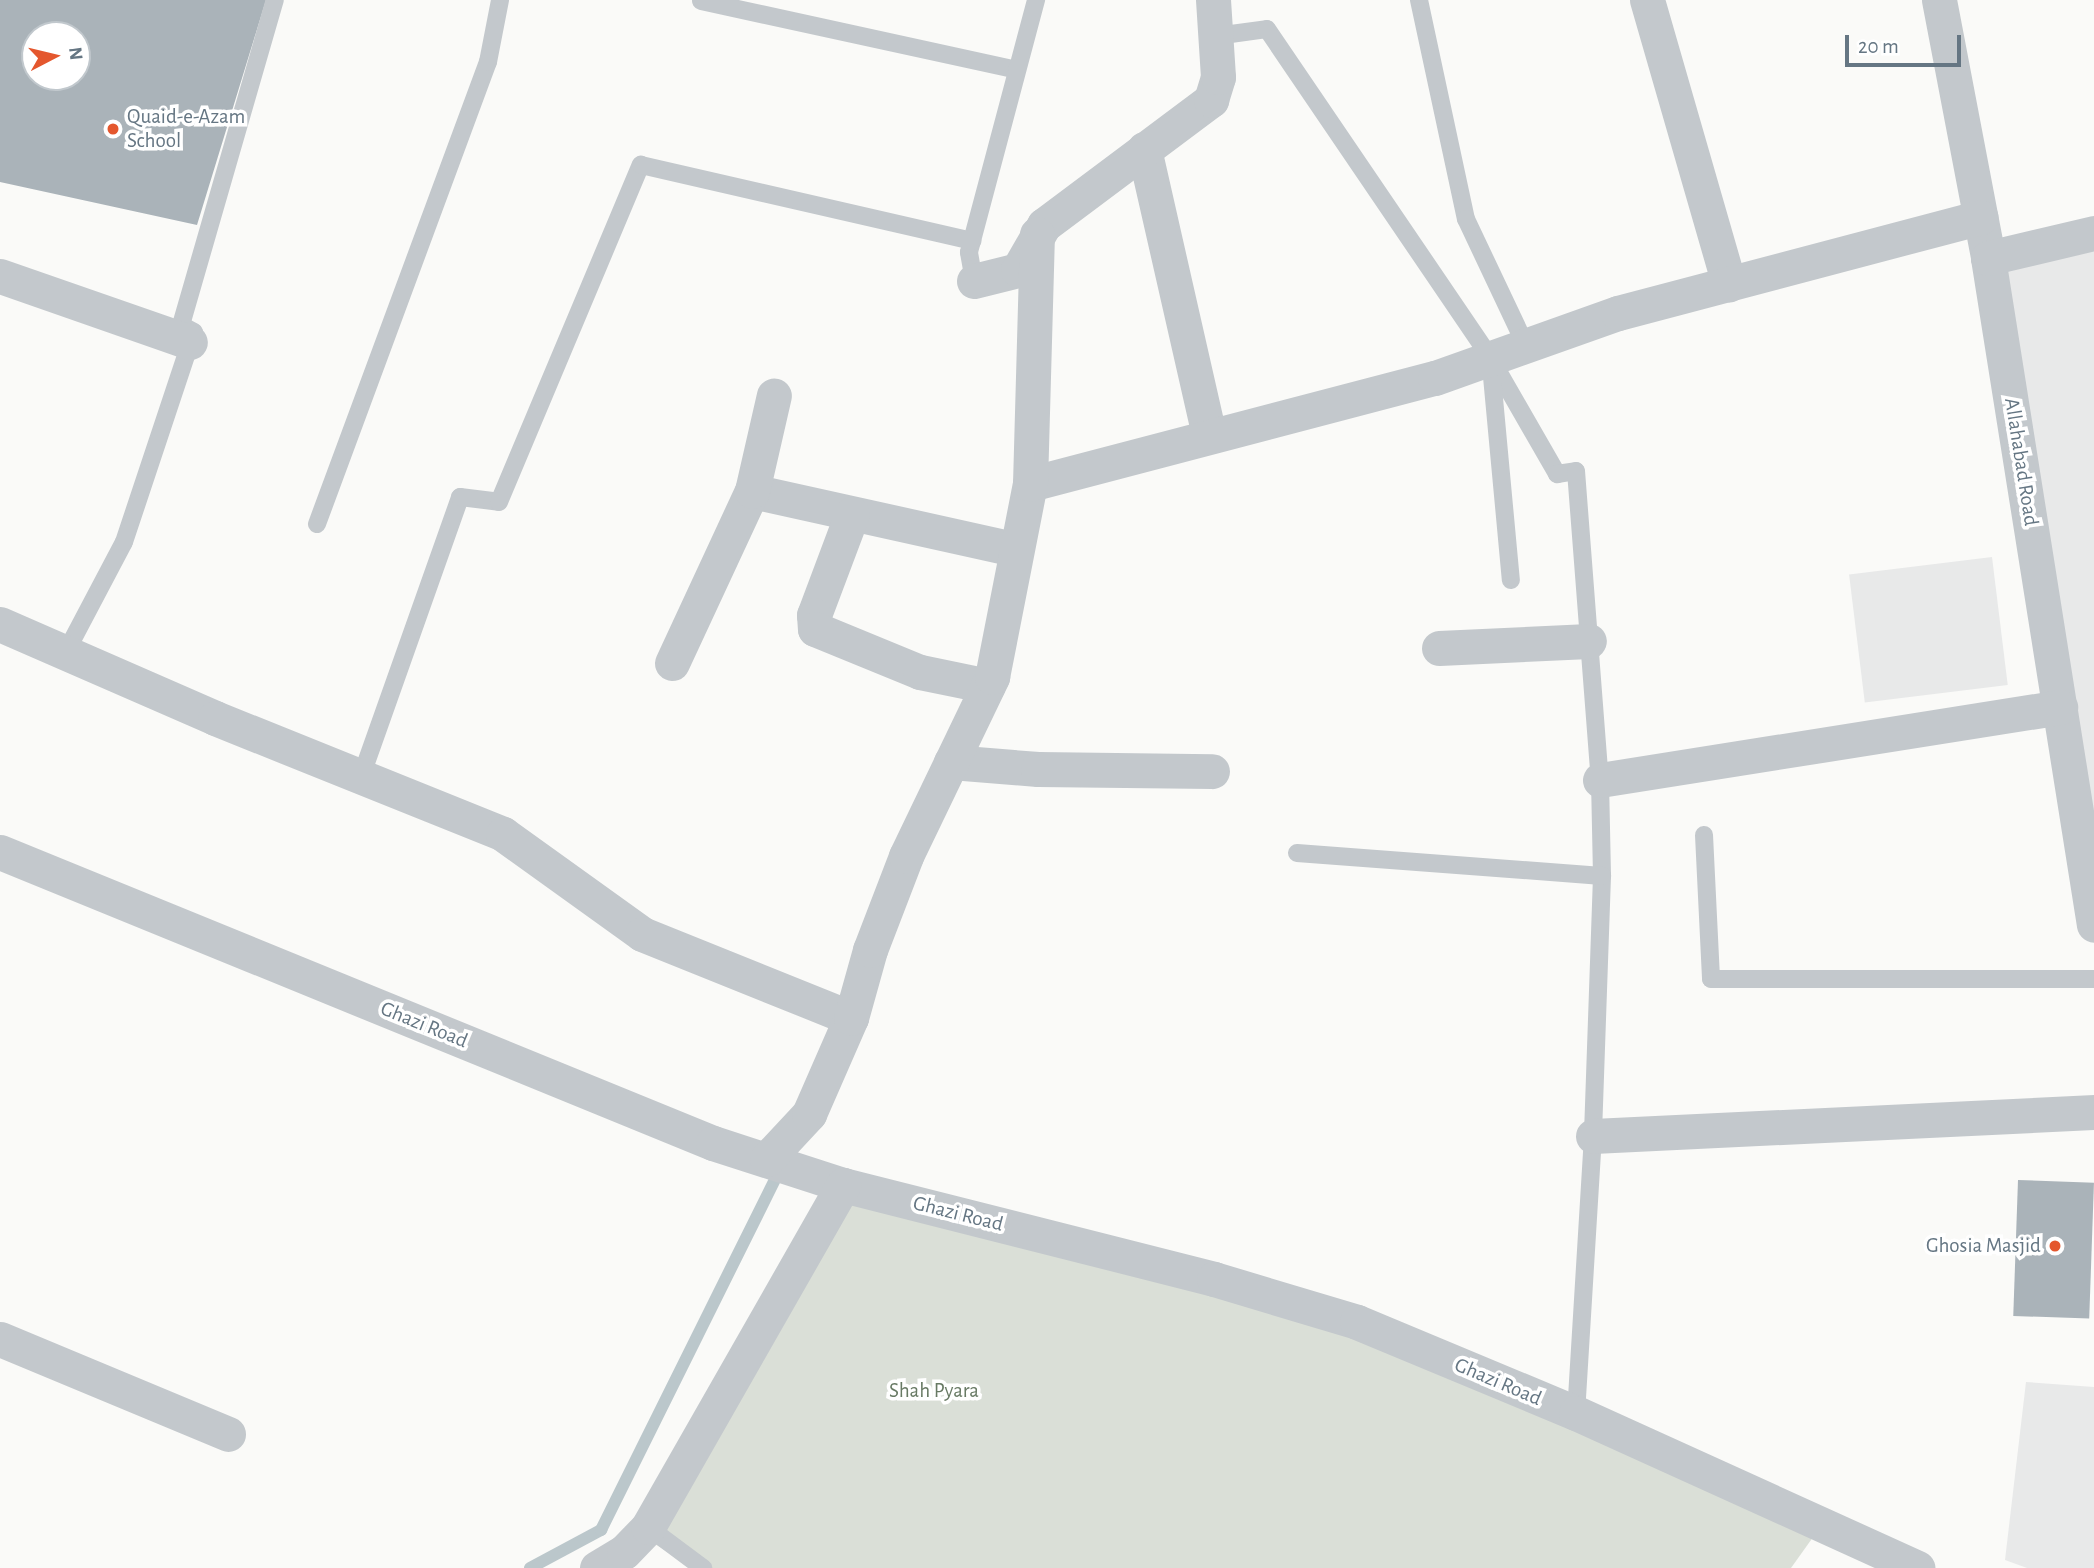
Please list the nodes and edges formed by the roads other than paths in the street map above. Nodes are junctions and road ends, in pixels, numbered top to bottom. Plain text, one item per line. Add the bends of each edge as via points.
1 (275, 0) edge
2 (500, 0) edge
3 (1036, 0) edge
4 (1213, 0) edge
5 (1419, 0) edge
6 (1647, 0) edge
7 (1939, 0) edge
8 (701, 1) edge
9 (1216, 36) junction
10 (1017, 70) junction
11 (1144, 149) junction
12 (1981, 217) junction
13 (2094, 233) edge
14 (1037, 234) junction
15 (972, 240) junction
16 (1989, 258) junction
17 (0, 276) edge
18 (974, 281) joint
19 (1729, 284) junction
20 (190, 342) junction
21 (1526, 346) junction
22 (1491, 359) junction
23 (774, 395) dead end
24 (1209, 434) junction
25 (1030, 484) junction
26 (752, 492) junction
27 (852, 514) junction
28 (317, 524) dead end
29 (1014, 548) junction
30 (1511, 580) dead end
31 (0, 624) edge
32 (1589, 641) junction
33 (1439, 648) dead end
34 (66, 653) junction
35 (672, 663) dead end
36 (988, 686) junction
37 (2060, 707) junction
38 (950, 762) junction
39 (1212, 771) dead end
40 (361, 777) junction
41 (1600, 780) junction
42 (1704, 835) dead end
43 (0, 852) edge
44 (1297, 852) dead end
45 (1602, 876) junction
46 (2094, 925) edge
47 (2094, 979) edge
48 (851, 1018) junction
49 (2094, 1112) edge
50 (1593, 1136) junction
51 (779, 1164) junction
52 (844, 1185) junction
53 (0, 1339) edge
54 (1576, 1413) junction
55 (228, 1434) dead end
56 (648, 1527) junction
57 (597, 1568) edge
58 (703, 1568) edge
59 (1917, 1568) edge

1 - 20 lane via 181,325 194,332
2 - 28 lane via 488,62
3 - 10 lane
4 - 9 street
5 - 21 lane via 1466,219
6 - 19 street
7 - 12 street, Allahabad Road
8 - 10 lane
9 - 11 street via 1218,77 1211,100
9 - 22 lane via 1267,30
10 - 15 lane
11 - 14 street
11 - 24 street
12 - 16 street, Allahabad Road
12 - 19 street
13 - 16 street
14 - 18 street via 1018,270
14 - 25 street
15 - 18 lane via 969,252
15 - 40 lane via 641,165 499,502 460,497
16 - 37 street, Allahabad Road
17 - 20 street
19 - 21 street via 1618,313
20 - 34 lane via 124,542
21 - 22 street
22 - 24 street via 1435,378
22 - 30 lane
22 - 32 lane via 1557,474 1576,471
23 - 26 street
24 - 25 street
25 - 29 street
26 - 27 street
26 - 35 street
27 - 29 street
27 - 36 street via 814,615 815,629 920,672
29 - 36 street
31 - 34 street
32 - 33 street
32 - 41 lane
34 - 40 street
36 - 38 street
37 - 41 street
37 - 46 street, Allahabad Road
38 - 39 street via 1038,769
38 - 48 street via 906,856 870,950
40 - 48 street via 503,834 642,934
41 - 45 lane
42 - 47 lane via 1711,979
43 - 51 street, Ghazi Road via 713,1143
44 - 45 lane
45 - 50 lane
48 - 51 street via 809,1114
49 - 50 street
50 - 54 lane
51 - 52 street, Ghazi Road
52 - 54 street, Ghazi Road via 1214,1279 1357,1322
52 - 56 street
53 - 55 street
54 - 59 street, Ghazi Road
56 - 57 street via 624,1552
56 - 58 lane

